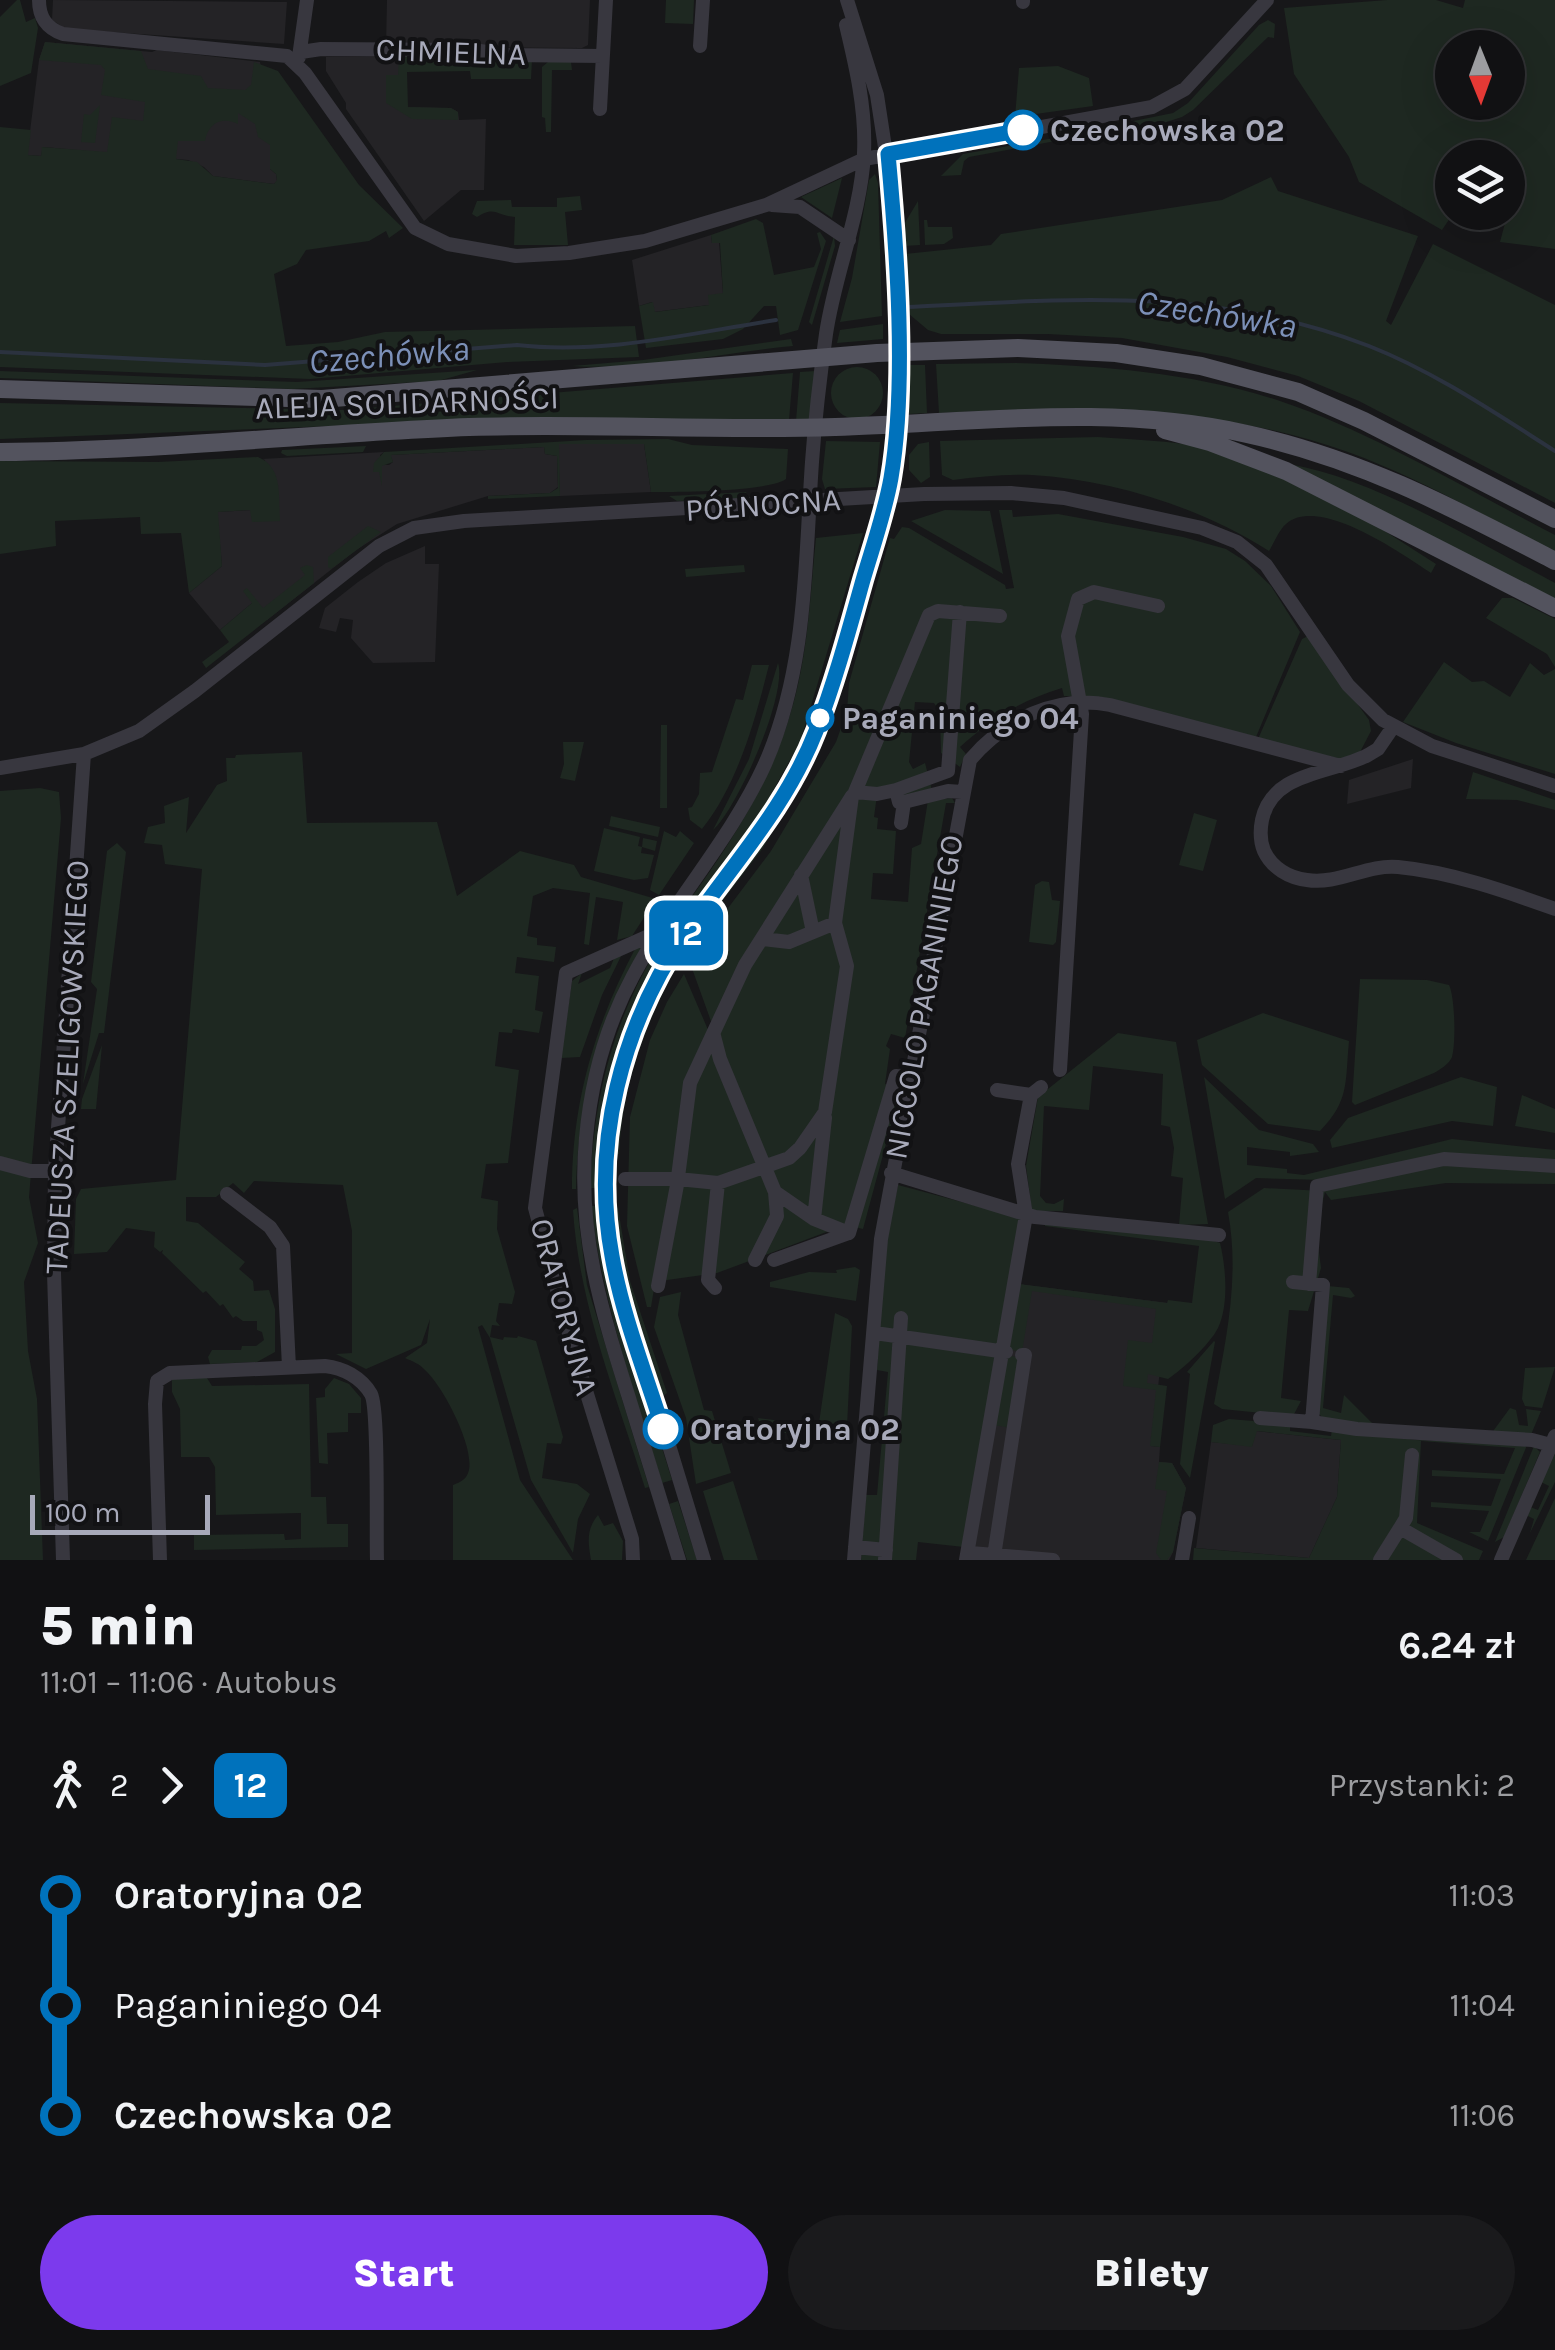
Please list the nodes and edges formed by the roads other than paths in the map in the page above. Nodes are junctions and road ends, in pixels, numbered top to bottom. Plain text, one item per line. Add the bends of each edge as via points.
1 (39, 0) edge
2 (306, 0) edge
3 (606, 0) edge
4 (703, 0) edge
5 (844, 0) edge
6 (1267, 0) edge
7 (700, 46) dead end
8 (298, 56) junction
9 (602, 56) junction
10 (600, 109) dead end
11 (888, 154) junction
12 (864, 158) junction
13 (766, 205) junction
14 (849, 240) junction
15 (897, 352) junction
16 (824, 357) junction
17 (0, 389) edge
18 (1121, 418) junction
19 (896, 424) junction
20 (816, 428) junction
21 (0, 452) edge
22 (887, 498) junction
23 (810, 502) junction
24 (1555, 520) edge
25 (1555, 561) edge
26 (1158, 606) dead end
27 (1555, 608) edge
28 (960, 612) junction
29 (1000, 616) dead end
30 (1082, 700) junction
31 (1393, 727) junction
32 (1272, 750) junction
33 (84, 754) junction
34 (1341, 766) junction
35 (0, 768) edge
36 (1292, 781) junction
37 (1555, 786) edge
38 (962, 792) junction
39 (854, 794) junction
40 (900, 796) junction
41 (901, 823) dead end
42 (801, 875) junction
43 (1555, 909) edge
44 (836, 923) junction
45 (660, 930) junction
46 (814, 932) junction
47 (763, 939) junction
48 (714, 1036) junction
49 (1060, 1070) dead end
50 (912, 1078) junction
51 (997, 1090) dead end
52 (826, 1112) junction
53 (0, 1163) edge
54 (763, 1166) junction
55 (1555, 1166) edge
56 (55, 1172) junction
57 (891, 1174) junction
58 (625, 1179) dead end
59 (678, 1179) junction
60 (718, 1184) junction
61 (775, 1192) junction
62 (227, 1194) dead end
63 (1026, 1214) junction
64 (814, 1219) junction
65 (849, 1233) junction
66 (1219, 1235) dead end
67 (755, 1260) dead end
68 (774, 1260) dead end
69 (1293, 1282) dead end
70 (1309, 1284) junction
71 (658, 1286) dead end
72 (715, 1288) dead end
73 (902, 1318) dead end
74 (874, 1333) junction
75 (900, 1336) junction
76 (1003, 1351) junction
77 (1022, 1354) dead end
78 (289, 1367) junction
79 (1260, 1418) dead end
80 (1312, 1422) junction
81 (1553, 1440) edge
82 (1412, 1455) dead end
83 (1189, 1518) dead end
84 (1400, 1528) junction
85 (854, 1553) edge
86 (886, 1555) edge
87 (994, 1556) junction
88 (968, 1557) edge
89 (63, 1560) edge
90 (160, 1560) edge
91 (377, 1560) edge
92 (633, 1560) edge
93 (679, 1560) edge
94 (704, 1560) edge
95 (1053, 1560) edge
96 (1182, 1560) edge
97 (1380, 1560) edge
98 (1456, 1560) edge
99 (1500, 1560) edge

1 - 8 street, CHMIELNA via 46,25 62,34
2 - 8 street
3 - 9 street
4 - 7 street
5 - 11 street via 877,96
5 - 12 street
6 - 11 street via 1164,102
8 - 9 street, CHMIELNA via 321,49
8 - 13 street via 414,228 448,244 516,256 568,253 629,245
9 - 10 street
11 - 12 street
11 - 15 street
12 - 13 street
12 - 14 street
13 - 14 street via 800,207
14 - 16 street
15 - 16 main road, ALEJA SOLIDARNOŚCI
15 - 19 street
15 - 24 main road via 1100,352 1254,378 1364,421
16 - 17 main road, ALEJA SOLIDARNOŚCI via 342,398
16 - 20 street
18 - 19 main road
18 - 25 main road via 1211,427 1317,451 1428,495
18 - 27 main road via 1286,471
19 - 20 main road, ALEJA SOLIDARNOŚCI
19 - 22 street
20 - 21 main road, ALEJA SOLIDARNOŚCI via 465,428
20 - 23 street
22 - 23 street, PÓŁNOCNA
22 - 31 street, PÓŁNOCNA via 1037,494 1225,536 1273,573 1348,685
22 - 94 street via 808,748 754,842 658,976 631,1037 614,1100 606,1179 611,1253
23 - 33 street, PÓŁNOCNA via 414,528 367,555 156,720
23 - 45 street via 796,656 775,739 709,863
26 - 30 street via 1094,592 1078,599 1068,636
28 - 29 street
28 - 39 street via 929,615
28 - 40 street via 948,772
30 - 32 street, NICCOLO PAGANINIEGO
30 - 38 street, NICCOLO PAGANINIEGO via 1036,712 988,742 970,760
30 - 49 street
31 - 34 street via 1378,748
31 - 37 street, PÓŁNOCNA
32 - 34 street, NICCOLO PAGANINIEGO
32 - 36 street
33 - 35 street, PÓŁNOCNA
33 - 56 street, TADEUSZA SZELIGOWSKIEGO
34 - 36 street
36 - 43 street via 1272,799 1261,826 1265,852 1287,874 1314,881 1396,866
38 - 40 street
38 - 50 street, NICCOLO PAGANINIEGO
39 - 40 street
39 - 42 street
39 - 44 street
40 - 41 street
42 - 46 street
42 - 47 street
44 - 46 street
44 - 52 street via 848,966
45 - 92 street, ORATORYJNA via 566,973 536,1208
45 - 93 street via 627,987 602,1052 589,1115 584,1203 598,1297
46 - 47 street via 787,942
47 - 48 street
48 - 54 street
48 - 59 street via 690,1084
50 - 57 street, NICCOLO PAGANINIEGO
50 - 65 street via 896,1076
51 - 63 street via 1036,1091 1018,1164
52 - 54 street via 800,1148
52 - 64 street
53 - 56 street
54 - 60 street
54 - 61 street
55 - 70 street via 1444,1158 1317,1186
56 - 89 street, TADEUSZA SZELIGOWSKIEGO
57 - 63 street
57 - 74 street, NICCOLO PAGANINIEGO
58 - 59 street
59 - 60 street
59 - 71 street
60 - 72 street via 708,1280
61 - 64 street
61 - 67 street via 777,1216
62 - 78 street via 270,1227 283,1246
63 - 66 street
63 - 76 street
64 - 65 street
65 - 68 street
69 - 70 street
70 - 80 street via 1322,1285
73 - 75 street
74 - 75 street
74 - 85 street, NICCOLO PAGANINIEGO
75 - 76 street
75 - 86 street
76 - 88 street
77 - 87 street
78 - 90 street via 160,1376 154,1404
78 - 91 street via 334,1367 371,1395
79 - 80 street
80 - 81 street
81 - 99 street
82 - 84 street
83 - 96 street
84 - 97 street
84 - 98 street
85 - 86 street
87 - 88 street
87 - 95 street

